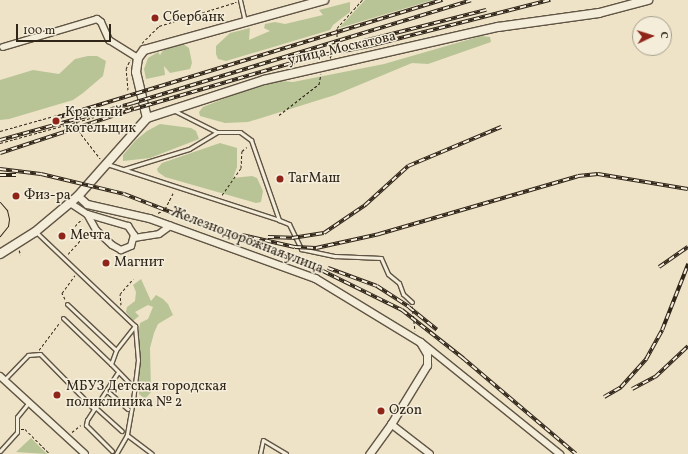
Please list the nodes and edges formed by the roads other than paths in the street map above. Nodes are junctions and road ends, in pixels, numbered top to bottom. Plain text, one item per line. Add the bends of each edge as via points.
1 (240, 0) edge
2 (324, 0) edge
3 (648, 0) edge
4 (245, 21) junction
5 (3, 47) dead end
6 (138, 58) junction
7 (171, 109) junction
8 (147, 118) junction
9 (218, 132) junction
10 (107, 164) junction
11 (124, 169) junction
12 (78, 196) junction
13 (70, 203) junction
14 (87, 214) junction
15 (279, 220) junction
16 (170, 226) junction
17 (35, 232) junction
18 (134, 238) junction
19 (0, 254) edge
20 (412, 302) road end
21 (67, 304) road end
22 (63, 318) road end
23 (135, 326) junction
24 (420, 342) junction
25 (116, 350) junction
26 (111, 364) junction
27 (118, 372) junction
28 (2, 378) edge
29 (132, 386) dead end
30 (106, 390) junction
31 (29, 402) junction
32 (95, 408) junction
33 (128, 409) dead end
34 (391, 424) junction
35 (122, 431) dead end
36 (127, 435) junction
37 (0, 451) edge
38 (112, 451) dead end
39 (85, 454) edge
40 (116, 454) edge
41 (152, 454) edge
42 (260, 454) edge
43 (286, 454) edge
44 (369, 454) edge
45 (430, 454) edge
46 (560, 454) edge

1 - 4 lane
2 - 4 main road
3 - 7 main road, улица Москатова via 600,13 498,27 323,66 264,80
4 - 6 main road via 152,46 144,50
5 - 6 street via 97,19 109,40
6 - 8 main road via 136,72
7 - 8 main road, улица Москатова
7 - 9 lane
8 - 10 main road, улица Москатова
9 - 11 lane via 189,148
9 - 15 lane via 240,132 252,142
10 - 11 lane
10 - 12 main road, улица Москатова
11 - 15 lane
12 - 13 main road, улица Москатова
12 - 16 street, Железнодорожная улица via 87,204 149,218
13 - 14 street
13 - 17 main road, улица Москатова
14 - 18 street via 124,224 133,231
14 - 18 street via 96,230 118,249 129,248
15 - 20 lane via 289,224 301,250 334,256 381,258 388,274
16 - 18 street via 159,234
16 - 24 street, Железнодорожная улица via 315,278
17 - 19 main road, улица Москатова
17 - 23 lane
21 - 25 lane
22 - 26 lane
23 - 25 lane
23 - 36 lane via 138,360
24 - 34 street, Железнодорожная улица via 427,354 427,365
24 - 46 street, Железнодорожная улица
25 - 26 lane
26 - 27 lane
27 - 29 lane
27 - 30 lane
28 - 31 street
28 - 32 lane via 28,355 40,354
30 - 32 lane
30 - 33 lane
31 - 37 lane via 16,417 17,432
31 - 39 street
32 - 35 lane
32 - 38 lane via 86,425
34 - 44 street
34 - 45 street
36 - 40 lane
36 - 41 lane
42 - 43 lane via 263,440

